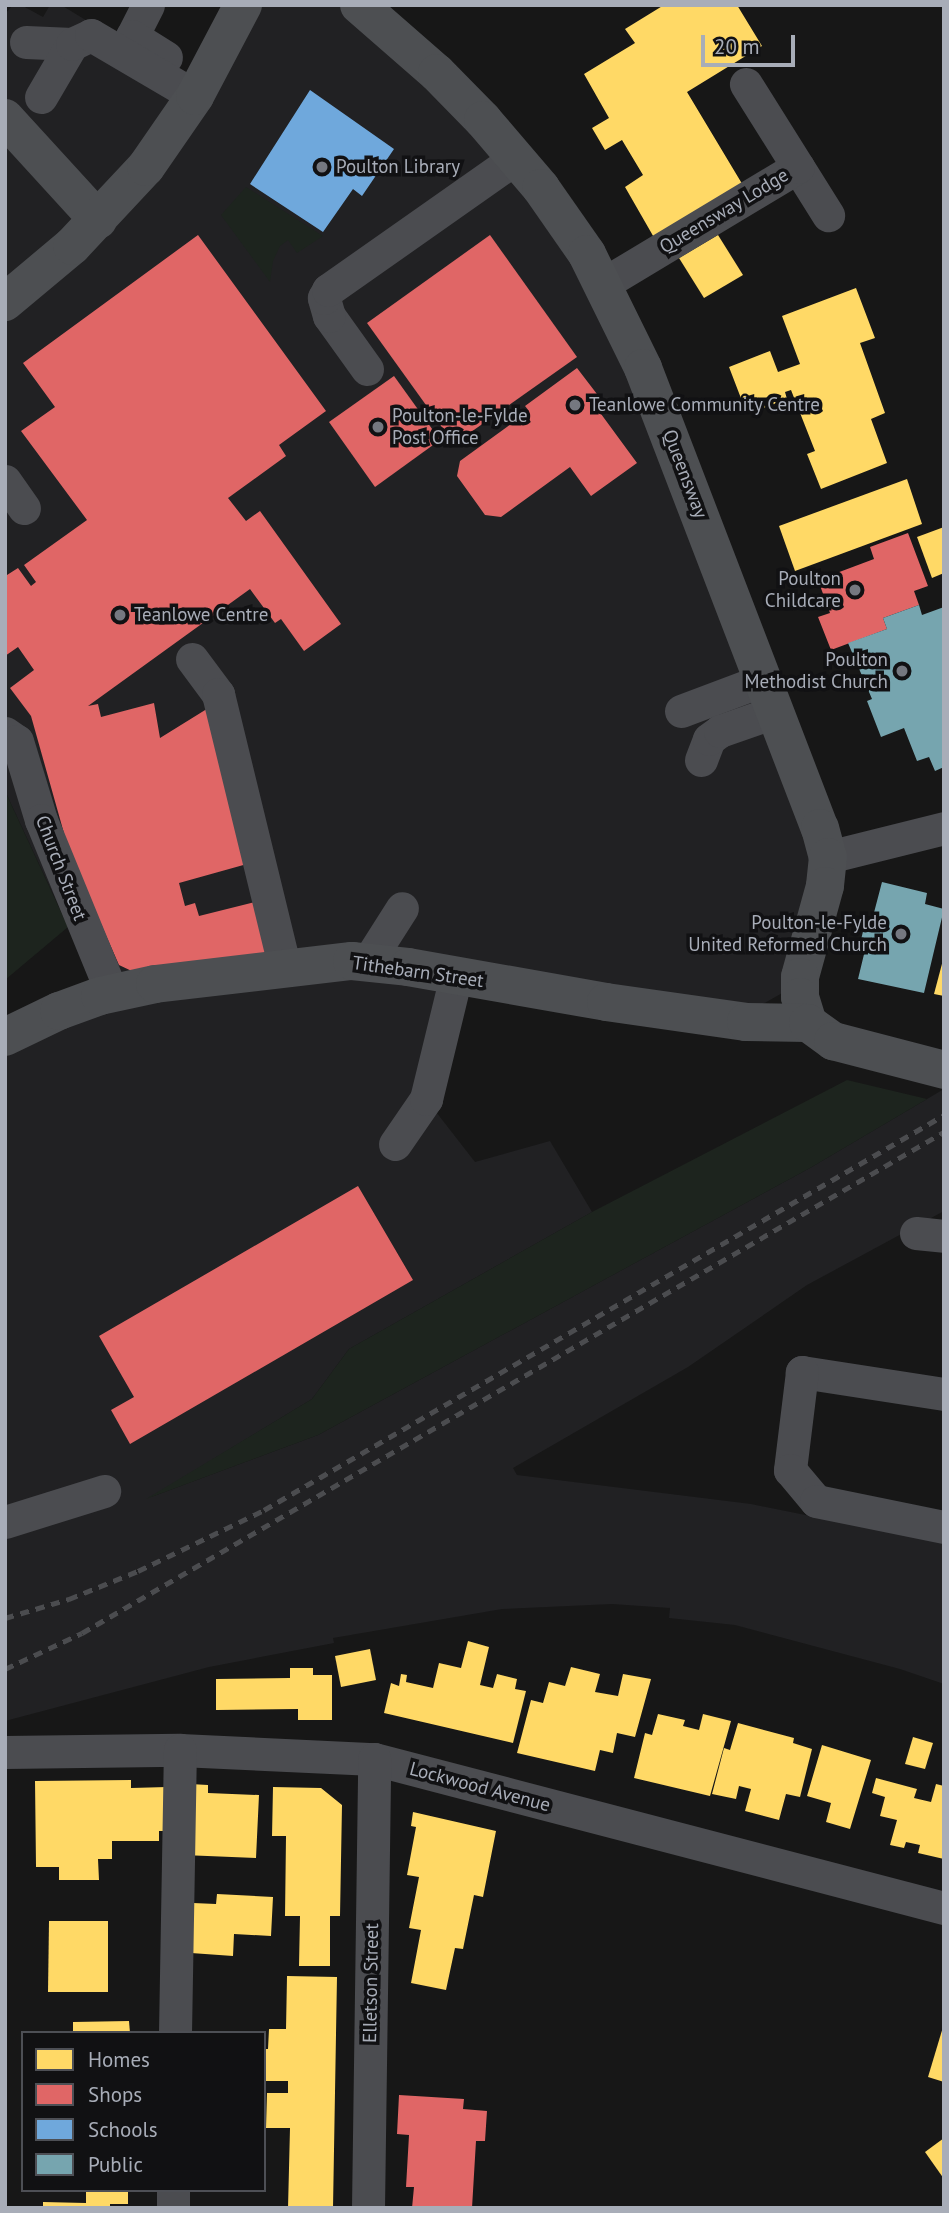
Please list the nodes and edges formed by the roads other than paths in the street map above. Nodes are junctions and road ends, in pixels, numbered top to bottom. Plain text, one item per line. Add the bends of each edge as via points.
1 (148, 5) edge
2 (243, 5) edge
3 (359, 5) edge
4 (26, 42) dead end
5 (72, 44) junction
6 (746, 84) dead end
7 (200, 88) junction
8 (41, 97) dead end
9 (5, 118) edge
10 (516, 158) junction
11 (797, 167) junction
12 (828, 215) dead end
13 (98, 220) junction
14 (603, 284) junction
15 (5, 302) edge
16 (367, 369) dead end
17 (5, 481) edge
18 (24, 508) dead end
19 (191, 659) dead end
20 (768, 696) junction
21 (681, 711) dead end
22 (11, 737) edge
23 (701, 760) dead end
24 (944, 828) edge
25 (828, 857) junction
26 (368, 963) junction
27 (408, 967) junction
28 (285, 968) junction
29 (456, 976) junction
30 (800, 977) junction
31 (112, 993) junction
32 (724, 1017) junction
33 (808, 1023) junction
34 (5, 1037) edge
35 (944, 1070) edge
36 (395, 1144) dead end
37 (944, 1394) edge
38 (104, 1491) dead end
39 (5, 1522) edge
40 (944, 1527) edge
41 (180, 1749) junction
42 (5, 1752) edge
43 (374, 1759) junction
44 (944, 1908) edge
45 (175, 2031) edge
46 (368, 2208) edge

1 - 7 street via 132,36
2 - 7 main road
3 - 10 main road, Queensway via 437,73
4 - 5 street
5 - 7 street via 91,34
5 - 8 street
6 - 11 street, Queensway Lodge
7 - 13 main road via 146,167
9 - 13 main road
10 - 14 main road, Queensway via 569,226
10 - 16 street via 328,290 324,298 329,316
11 - 12 street
11 - 14 street, Queensway Lodge
13 - 15 main road
14 - 20 main road, Queensway via 643,368
17 - 18 street
19 - 28 street via 218,694
20 - 21 street
20 - 23 street via 709,739
20 - 25 main road, Queensway
22 - 31 street, Church Street
24 - 25 street
25 - 30 main road, Queensway via 825,886
26 - 27 main road, Tithebarn Street
26 - 27 street via 402,908
26 - 28 main road, Tithebarn Street
27 - 29 main road, Tithebarn Street
28 - 31 main road, Tithebarn Street
29 - 32 main road, Tithebarn Street
29 - 36 street via 426,1099
30 - 32 main road, Tithebarn Street via 774,1000
30 - 33 main road, Queensway
31 - 34 main road, Tithebarn Street via 58,1011
32 - 33 main road, Tithebarn Street
33 - 35 main road, Tithebarn Street via 833,1041
37 - 40 street via 802,1372 790,1471 816,1501
38 - 39 street
41 - 42 street, Lockwood Avenue
41 - 43 street, Lockwood Avenue
41 - 45 street
43 - 44 street, Lockwood Avenue
43 - 46 street, Elletson Street

